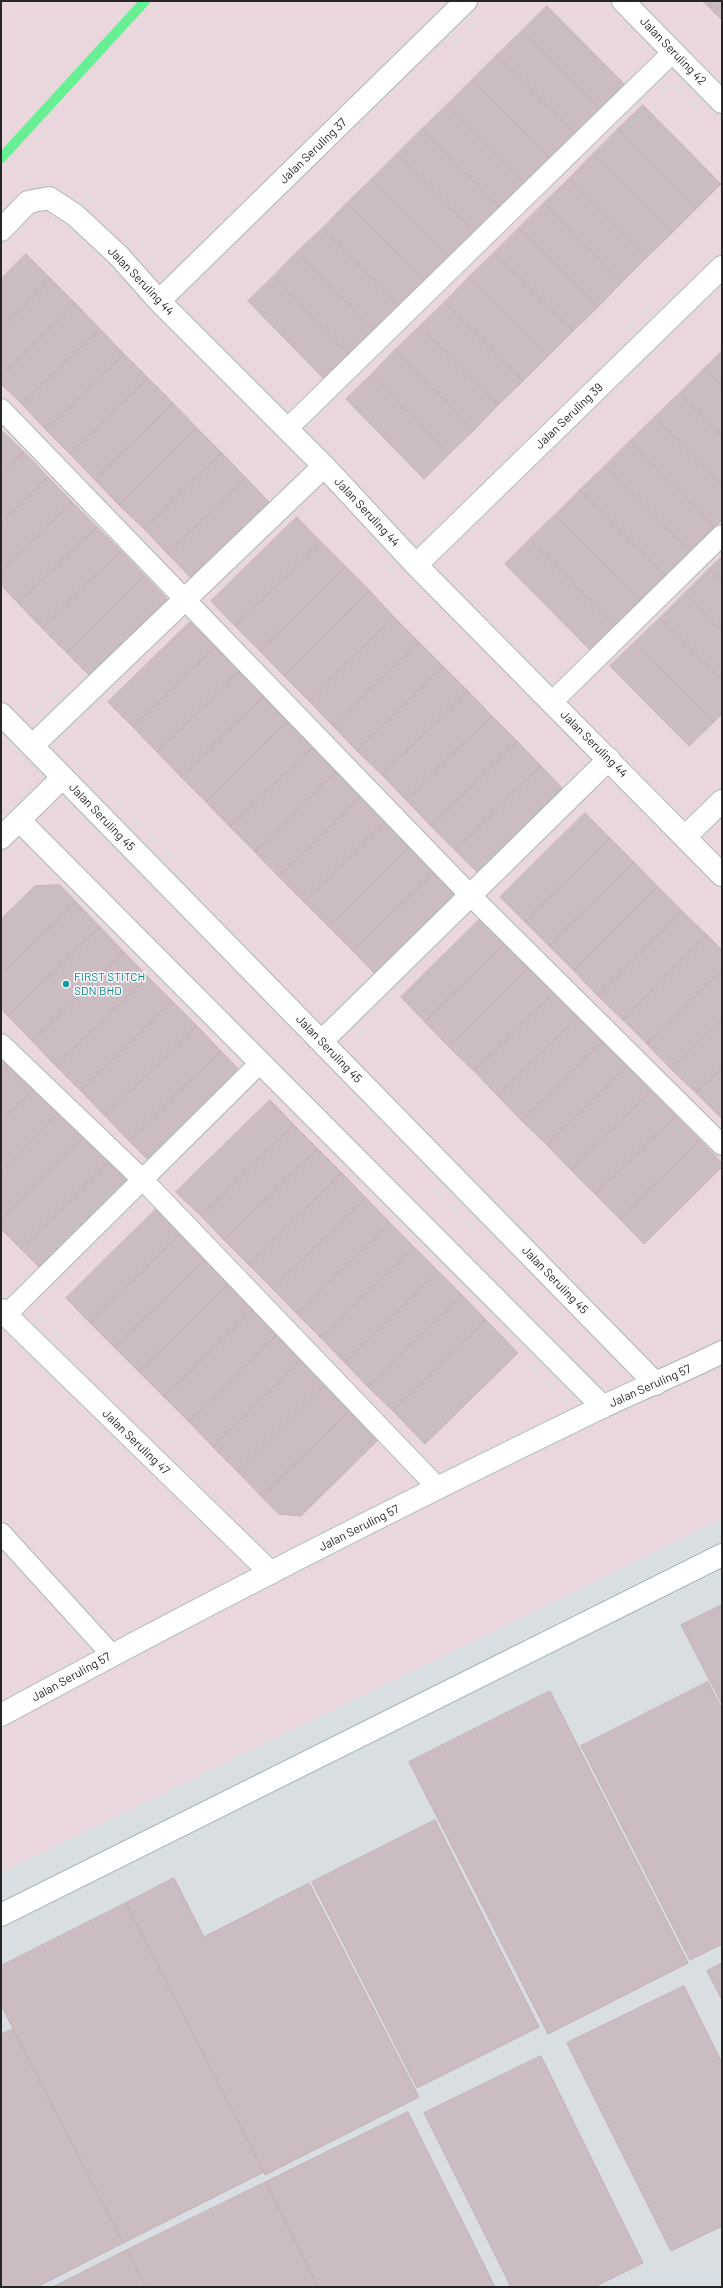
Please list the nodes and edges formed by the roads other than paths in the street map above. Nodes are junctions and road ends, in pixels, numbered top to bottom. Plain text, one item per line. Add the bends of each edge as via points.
1 (466, 1) edge
2 (623, 1) edge
3 (673, 52) junction
4 (722, 102) edge
5 (1, 230) edge
6 (722, 267) edge
7 (159, 301) junction
8 (1, 409) edge
9 (287, 429) junction
10 (324, 466) junction
11 (722, 535) edge
12 (416, 565) junction
13 (185, 599) junction
14 (552, 702) junction
15 (1, 714) edge
16 (32, 746) junction
17 (609, 759) junction
18 (63, 777) junction
19 (722, 802) edge
20 (19, 820) junction
21 (685, 837) junction
22 (1, 838) edge
23 (722, 876) edge
24 (471, 896) junction
25 (322, 1042) junction
26 (1, 1044) edge
27 (260, 1062) junction
28 (722, 1145) edge
29 (143, 1180) junction
30 (4, 1313) edge
31 (722, 1352) edge
32 (656, 1384) junction
33 (603, 1407) junction
34 (438, 1488) junction
35 (1, 1533) edge
36 (722, 1555) edge
37 (271, 1574) junction
38 (112, 1655) junction
39 (1, 1715) edge
40 (1, 1915) edge

1 - 7 street, Jalan Seruling 37
2 - 3 street, Jalan Seruling 42
3 - 4 street, Jalan Seruling 42
3 - 9 lane
5 - 7 street, Jalan Seruling 44 via 28,202 49,198 75,215 118,256
6 - 12 street, Jalan Seruling 39
7 - 9 street, Jalan Seruling 44
8 - 13 lane
9 - 10 street, Jalan Seruling 44
10 - 12 street, Jalan Seruling 44
10 - 13 street
11 - 14 lane
12 - 14 street, Jalan Seruling 44
13 - 16 street
13 - 24 lane
14 - 17 street, Jalan Seruling 44
15 - 16 street, Jalan Seruling 45
16 - 18 street, Jalan Seruling 45
17 - 21 street, Jalan Seruling 44
17 - 24 street
18 - 20 street
18 - 25 street, Jalan Seruling 45
19 - 21 street
20 - 22 street
20 - 27 street
21 - 23 street, Jalan Seruling 44
24 - 25 street
24 - 28 lane
25 - 32 street, Jalan Seruling 45
26 - 29 lane
27 - 29 lane
27 - 33 street
29 - 30 lane
29 - 34 lane
30 - 37 street, Jalan Seruling 47
31 - 32 street, Jalan Seruling 57
32 - 33 street, Jalan Seruling 57
33 - 34 street, Jalan Seruling 57
34 - 37 street, Jalan Seruling 57
35 - 38 lane
36 - 40 street
37 - 38 street, Jalan Seruling 57
38 - 39 street, Jalan Seruling 57

